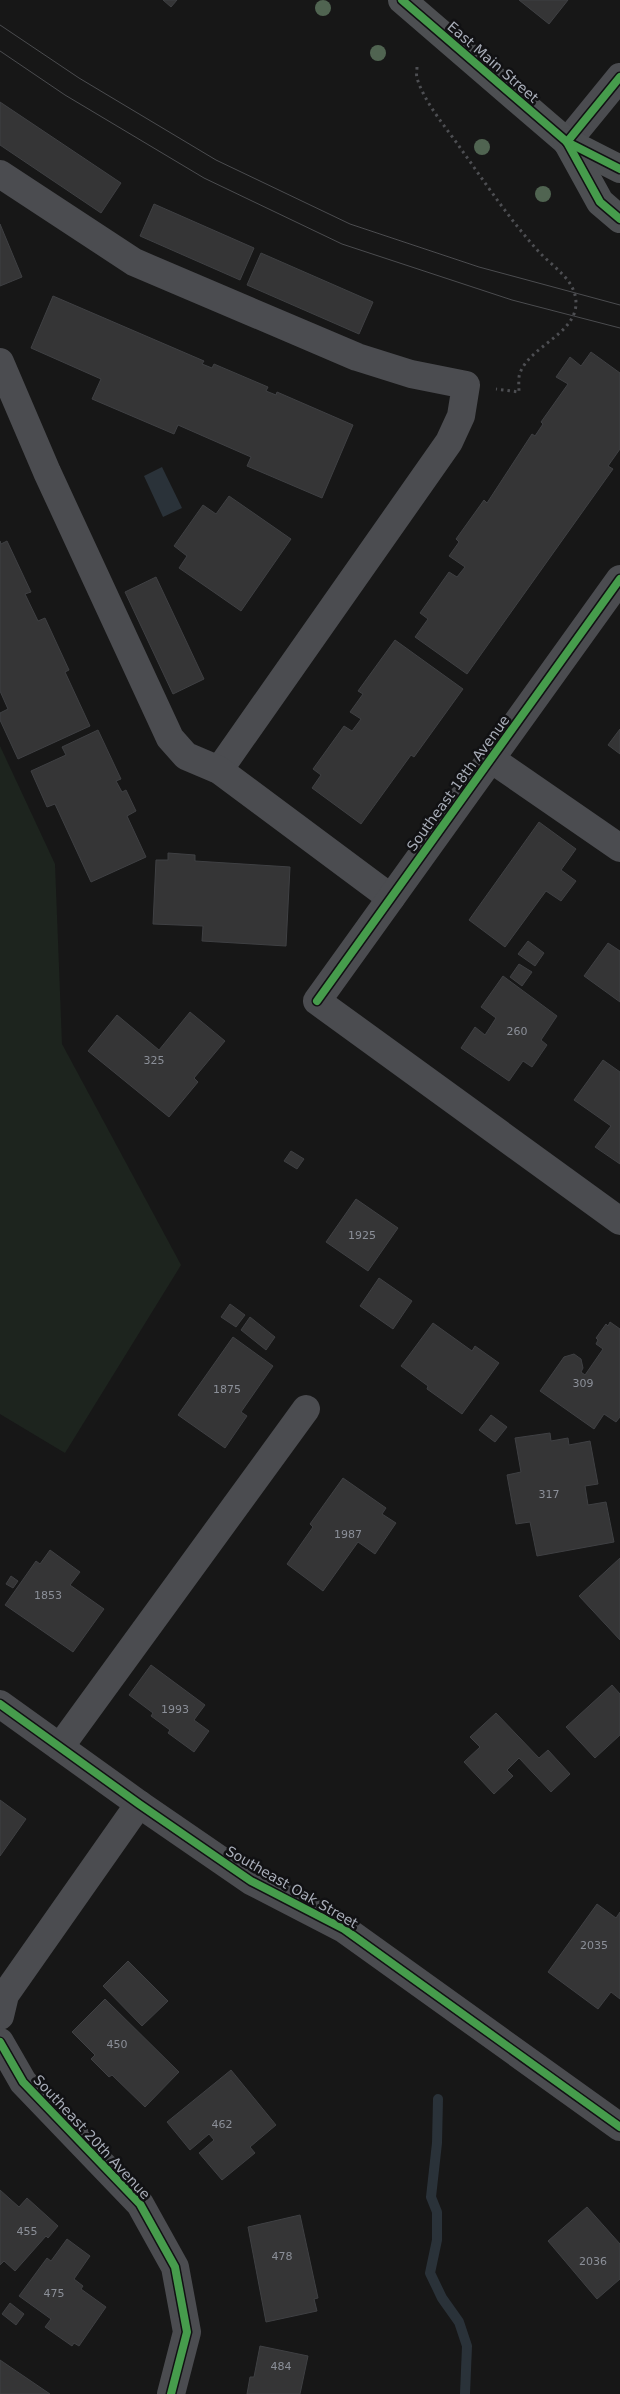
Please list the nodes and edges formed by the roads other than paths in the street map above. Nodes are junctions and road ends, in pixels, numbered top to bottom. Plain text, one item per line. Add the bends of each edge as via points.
1 (402, 0) edge
2 (620, 77) edge
3 (567, 142) junction
4 (620, 168) edge
5 (0, 174) edge
6 (620, 219) edge
7 (0, 362) edge
8 (620, 579) edge
9 (491, 759) junction
10 (219, 770) junction
11 (620, 848) edge
12 (391, 898) junction
13 (620, 1221) edge
14 (306, 1409) dead end
15 (0, 1704) edge
16 (60, 1747) junction
17 (139, 1804) junction
18 (0, 2016) edge
19 (0, 2042) edge
20 (620, 2128) edge
21 (170, 2394) edge

1 - 3 main road, East Main Street
2 - 3 street
3 - 4 main road, East Main Street
3 - 6 main road, East Main Street via 600,202
5 - 10 street via 134,262 357,357 411,374 466,385 460,416 449,442
7 - 10 street via 170,738 186,756
8 - 9 street, Southeast 18th Avenue
9 - 11 street
9 - 12 street, Southeast 18th Avenue
10 - 12 street
12 - 13 street, Southeast 18th Avenue via 317,1001
14 - 16 street
15 - 16 street, Southeast Oak Street
16 - 17 street, Southeast Oak Street
17 - 18 street via 5,1995
17 - 20 street, Southeast Oak Street via 251,1881 344,1929
19 - 21 street, Southeast 20th Avenue via 23,2082 140,2204 175,2266 187,2332

